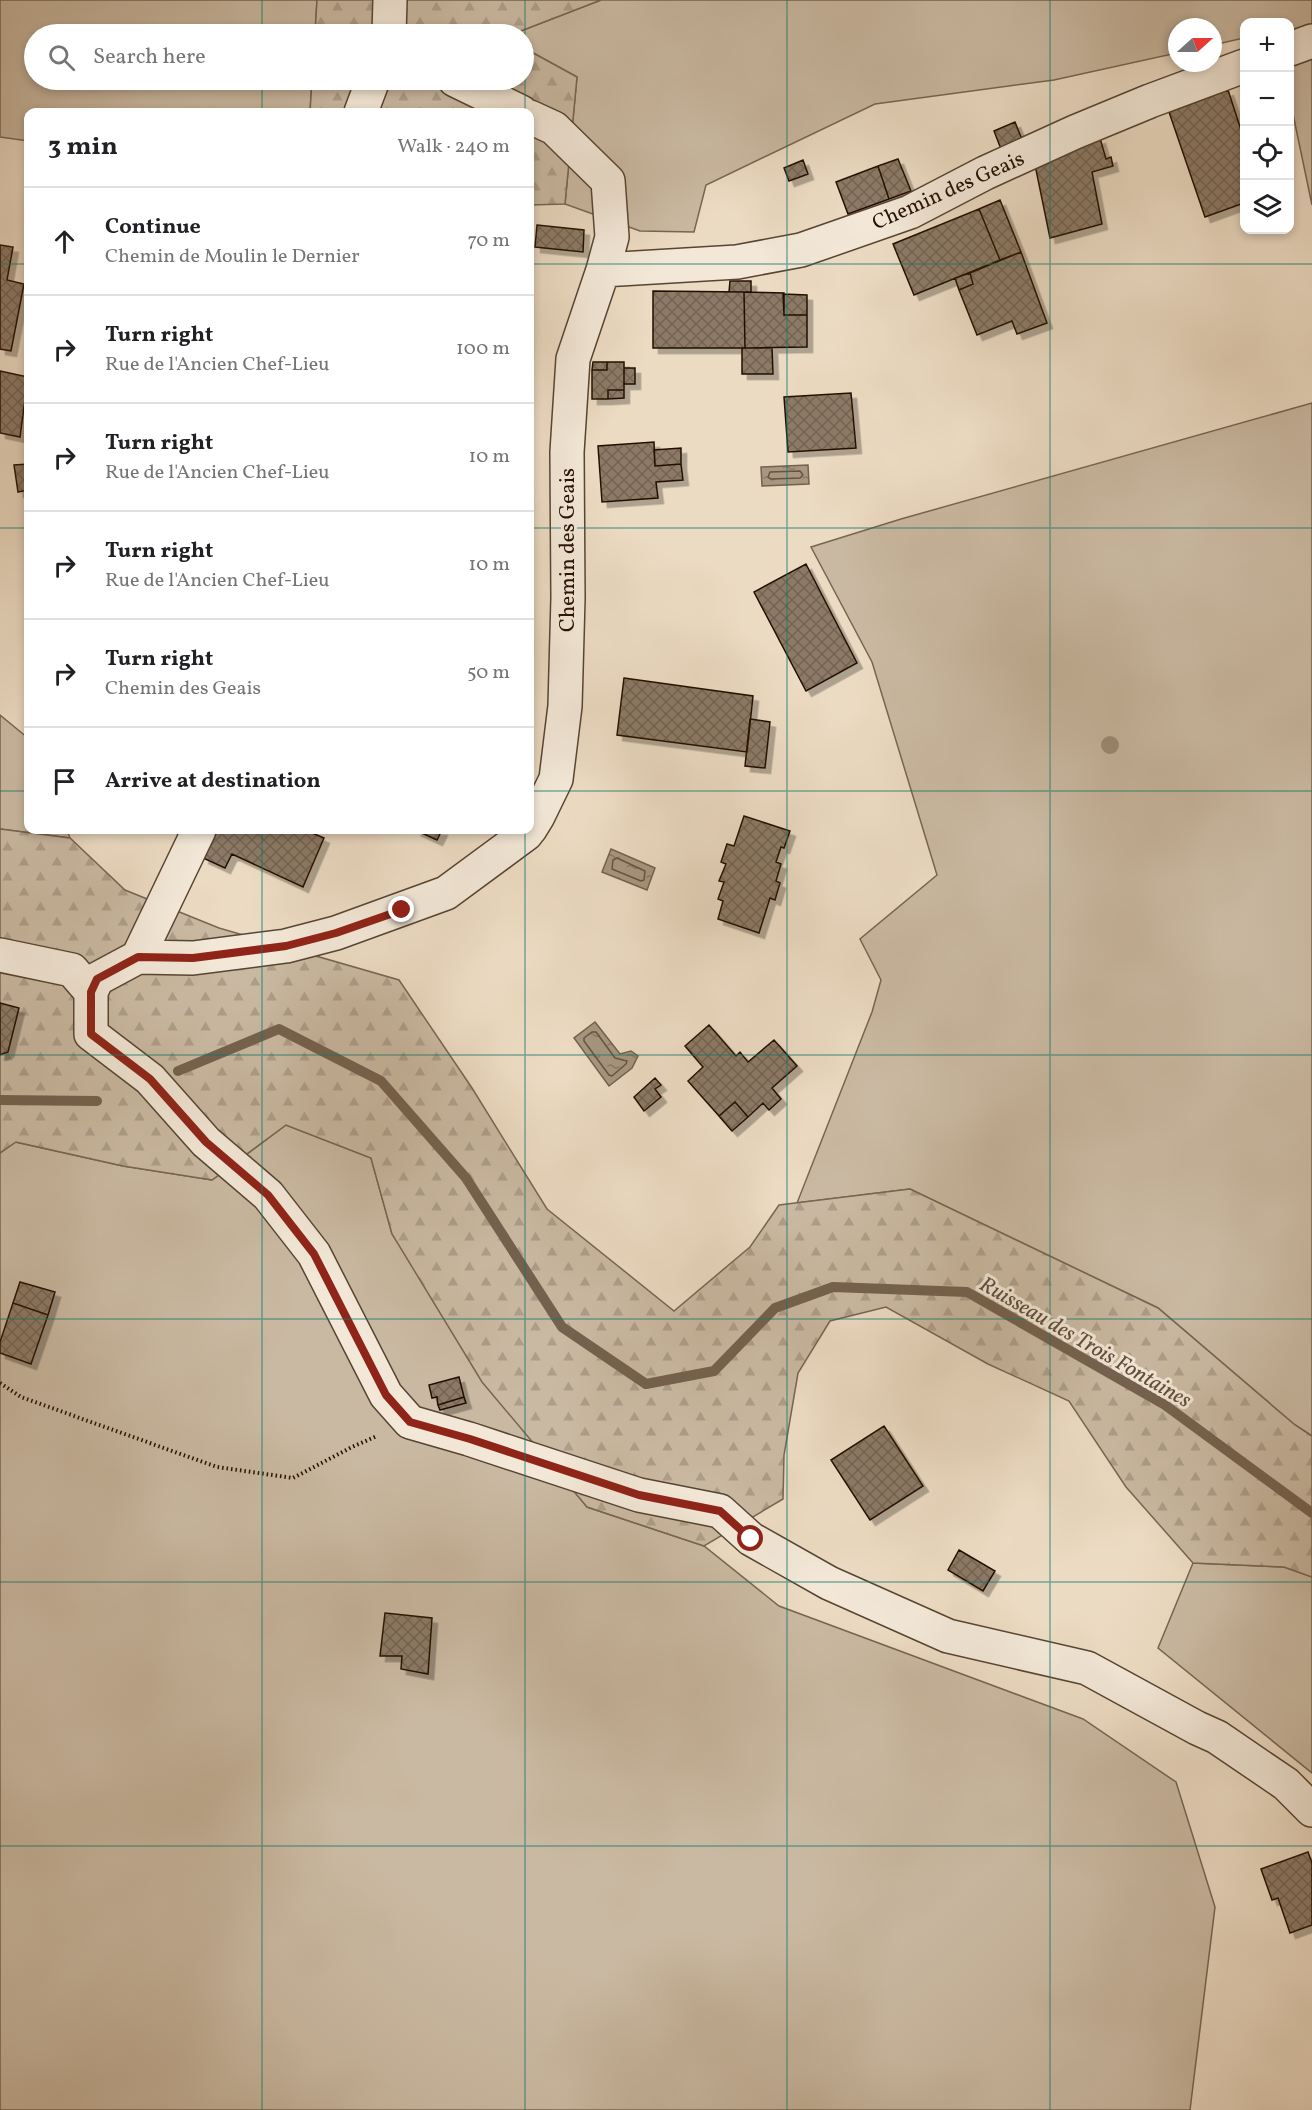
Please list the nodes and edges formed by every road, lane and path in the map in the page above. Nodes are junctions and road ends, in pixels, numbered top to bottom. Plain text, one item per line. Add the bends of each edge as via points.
1 (1312, 41) edge
2 (1294, 48) edge
3 (1240, 68) edge
4 (369, 90) edge
5 (476, 90) edge
6 (362, 108) edge
7 (513, 108) edge
8 (534, 119) edge
9 (603, 270) junction
10 (534, 822) edge
11 (197, 834) edge
12 (526, 834) edge
13 (0, 955) edge
14 (138, 957) junction
15 (91, 992) junction
16 (0, 1383) edge
17 (410, 1422) junction
18 (1312, 1810) edge

1 - 2 street
3 - 9 street, Chemin des Geais via 1075,132 910,212 801,250 737,262
4 - 6 street
5 - 7 street
8 - 9 street, Chemin des Geais via 554,128 608,181 612,237
9 - 10 street, Chemin des Geais via 573,359 567,452 565,706 556,779
11 - 14 street
12 - 14 street, Chemin des Geais via 446,893 336,933 286,946 193,958
13 - 15 street via 72,970
14 - 15 street via 97,979
15 - 17 street via 91,1034 150,1079 206,1142 268,1195 314,1254 386,1395
16 - 17 path via 21,1397 217,1467 292,1478
17 - 18 street via 639,1495 720,1511 751,1539 829,1583 948,1636 1087,1668 1218,1737 1286,1784

